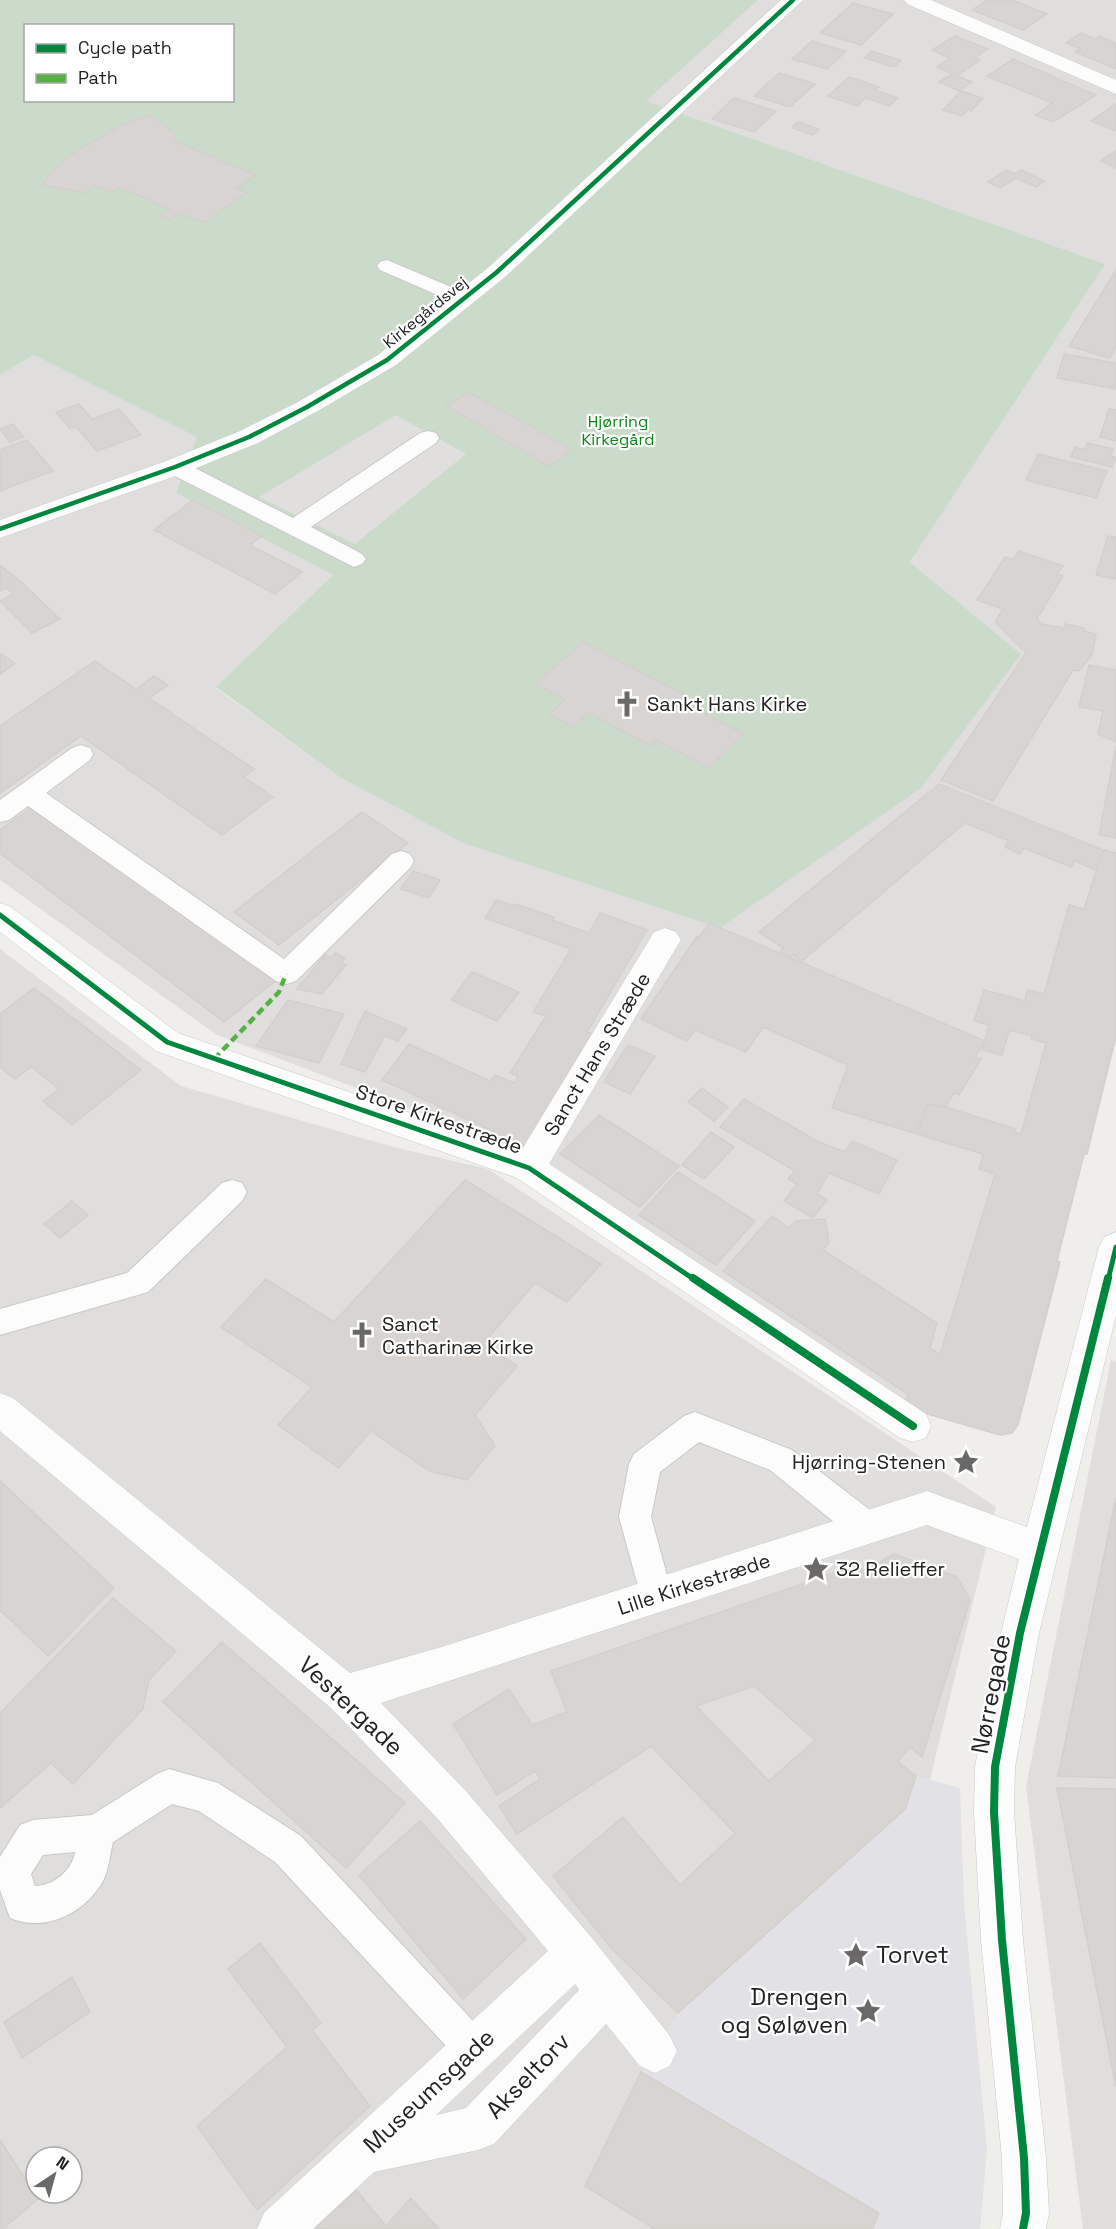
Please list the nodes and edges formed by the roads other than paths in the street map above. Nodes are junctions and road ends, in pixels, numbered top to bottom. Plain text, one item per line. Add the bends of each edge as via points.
1 (793, 0) edge
2 (914, 0) edge
3 (1116, 88) edge
4 (387, 266) dead end
5 (463, 299) junction
6 (428, 438) dead end
7 (175, 467) junction
8 (294, 528) junction
9 (0, 530) edge
10 (354, 559) dead end
11 (81, 754) dead end
12 (28, 793) junction
13 (0, 813) edge
14 (401, 861) dead end
15 (0, 915) edge
16 (665, 940) dead end
17 (529, 1168) junction
18 (232, 1192) dead end
19 (1116, 1247) edge
20 (0, 1322) edge
21 (1106, 1337) edge
22 (0, 1409) edge
23 (913, 1426) dead end
24 (867, 1528) junction
25 (1040, 1549) junction
26 (657, 1597) junction
27 (345, 1694) junction
28 (97, 1832) dead end
29 (577, 1953) junction
30 (608, 1991) junction
31 (474, 2049) junction
32 (655, 2051) dead end
33 (363, 2152) junction
34 (280, 2229) edge
35 (1023, 2229) edge

1 - 5 street, Kirkegårdsvej
2 - 3 street
4 - 5 lane
5 - 7 street, Kirkegårdsvej via 387,360 307,407 249,437
6 - 8 lane
7 - 8 lane
7 - 9 street, Kirkegårdsvej
8 - 10 lane
11 - 12 lane
12 - 13 lane
12 - 14 lane via 286,974
15 - 17 street, Store Kirkestræde via 167,1042
16 - 17 street, Sanct Hans Stræde
17 - 23 street, Store Kirkestræde
18 - 20 lane via 137,1283
19 - 21 street, Nørregade
21 - 25 street, Nørregade via 1077,1398
22 - 27 street, Vestergade
24 - 25 street, Lille Kirkestræde via 927,1508
24 - 26 street, Lille Kirkestræde
24 - 26 lane via 781,1460 695,1426 645,1464 635,1517
25 - 35 street, Nørregade via 995,1767 1002,1940 1024,2158
26 - 27 street, Lille Kirkestræde
27 - 29 street, Vestergade via 451,1804
28 - 31 lane via 169,1786 206,1795 288,1849
29 - 30 street, Vestergade
29 - 31 street, Museumsgade
30 - 32 street, Vestergade
30 - 33 street, Akseltorv via 478,2128
31 - 33 street, Museumsgade
33 - 34 street, Museumsgade

